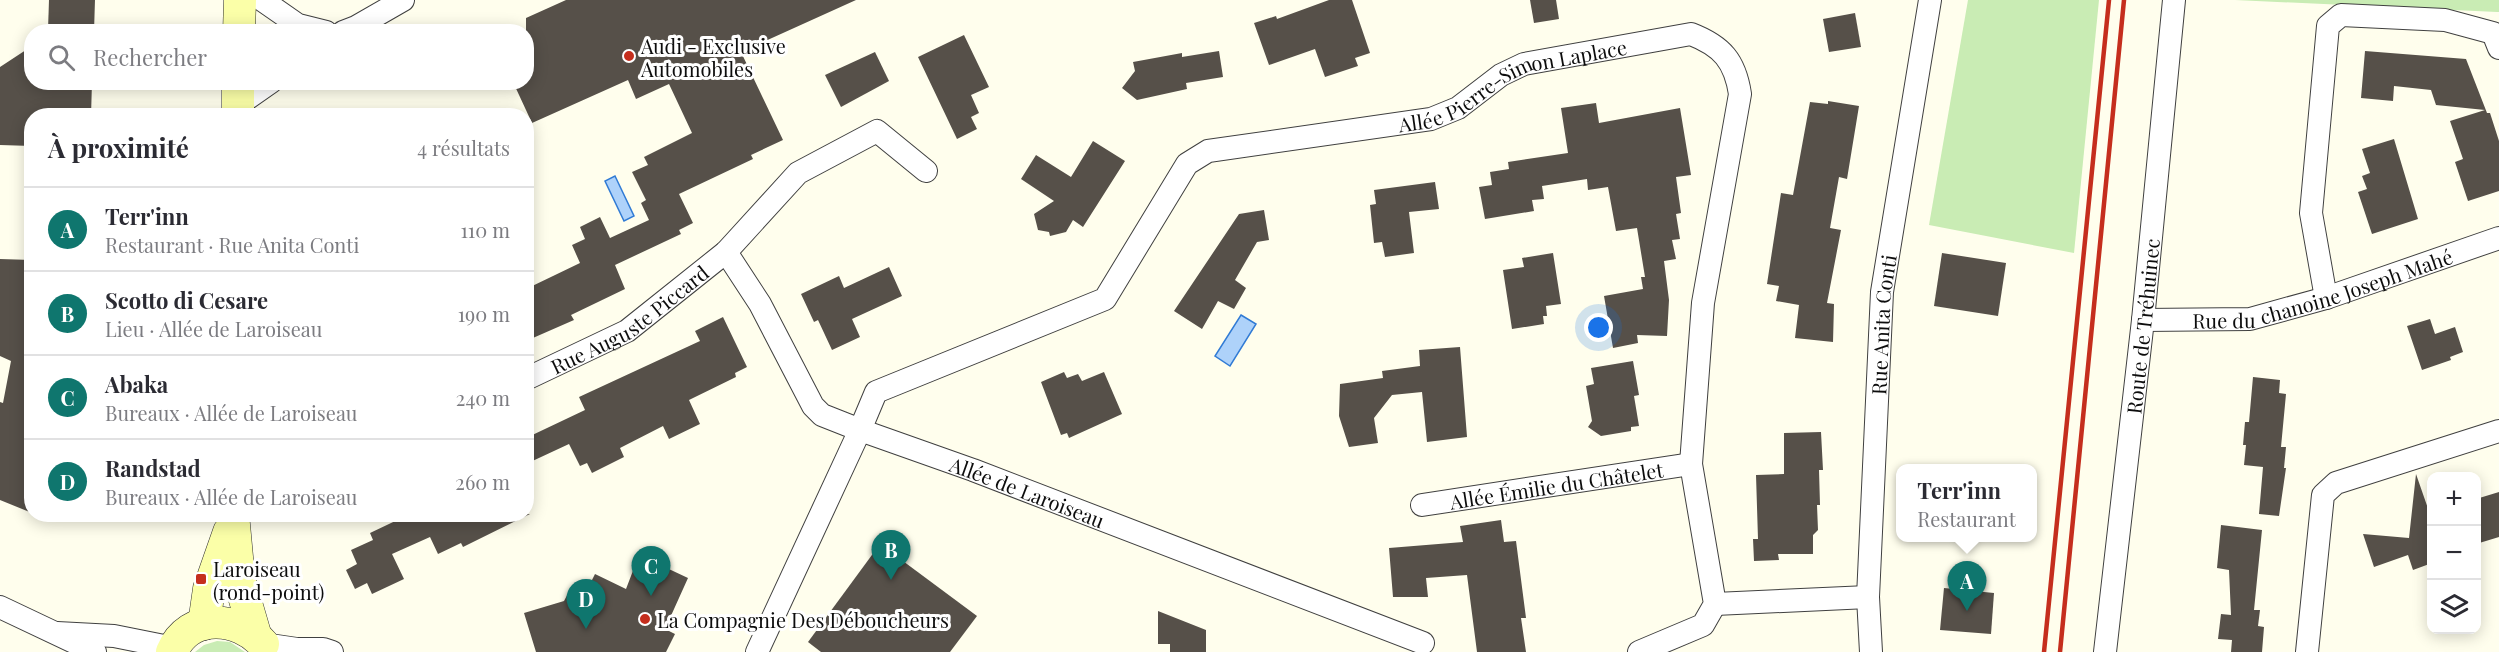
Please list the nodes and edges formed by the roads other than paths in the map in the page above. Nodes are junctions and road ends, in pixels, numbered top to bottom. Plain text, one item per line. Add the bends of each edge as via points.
1 (240, 0) edge
2 (262, 0) edge
3 (403, 0) edge
4 (1930, 0) edge
5 (2174, 0) edge
6 (239, 24) edge
7 (297, 24) edge
8 (361, 24) edge
9 (2499, 48) edge
10 (257, 90) edge
11 (238, 101) edge
12 (926, 171) dead end
13 (2499, 238) edge
14 (726, 252) junction
15 (2326, 298) junction
16 (2143, 320) junction
17 (534, 375) edge
18 (860, 430) junction
19 (2499, 431) edge
20 (1691, 464) junction
21 (1422, 505) dead end
22 (232, 522) edge
23 (233, 522) edge
24 (1868, 597) junction
25 (1715, 604) junction
26 (0, 607) edge
27 (204, 624) junction
28 (51, 638) edge
29 (1423, 643) dead end
30 (262, 644) edge
31 (173, 650) edge
32 (95, 652) edge
33 (332, 652) edge
34 (757, 652) edge
35 (1639, 652) edge
36 (1871, 652) edge
37 (2105, 652) edge
38 (2307, 652) edge

1 - 6 main road
2 - 7 street
3 - 8 street
4 - 24 street, Rue Anita Conti via 1882,292
5 - 16 street, Route de Tréhuinec
9 - 15 street via 2493,33 2445,20 2341,15 2328,26 2311,213
10 - 11 street
12 - 14 street, Rue Auguste Piccard via 877,132 798,173
13 - 15 street, Rue du chanoine Joseph Mahé
14 - 17 street, Rue Auguste Piccard via 627,331
14 - 18 street, Rue Auguste Piccard via 760,304 813,406 822,415
15 - 16 street, Rue du chanoine Joseph Mahé via 2250,320
16 - 37 street, Route de Tréhuinec
18 - 20 street, Allée Pierre-Simon Laplace via 876,392 1105,299 1187,164 1208,152 1431,119 1458,108 1501,75 1524,64 1691,34 1711,42 1727,56 1737,75 1740,94 1703,303
18 - 29 street, Allée de Laroiseau
18 - 34 street
19 - 38 street via 2336,483 2323,495
20 - 21 street, Allée Émilie du Châtelet
20 - 25 street, Allée Pierre-Simon Laplace
22 - 27 main road via 209,589
23 - 30 main road via 239,579
24 - 25 street
24 - 36 street, Rue Anita Conti
25 - 35 street via 1703,625
26 - 28 street
27 - 30 main road via 222,621 239,625
27 - 31 main road via 192,629
28 - 31 street via 114,636
28 - 32 street
30 - 33 street

